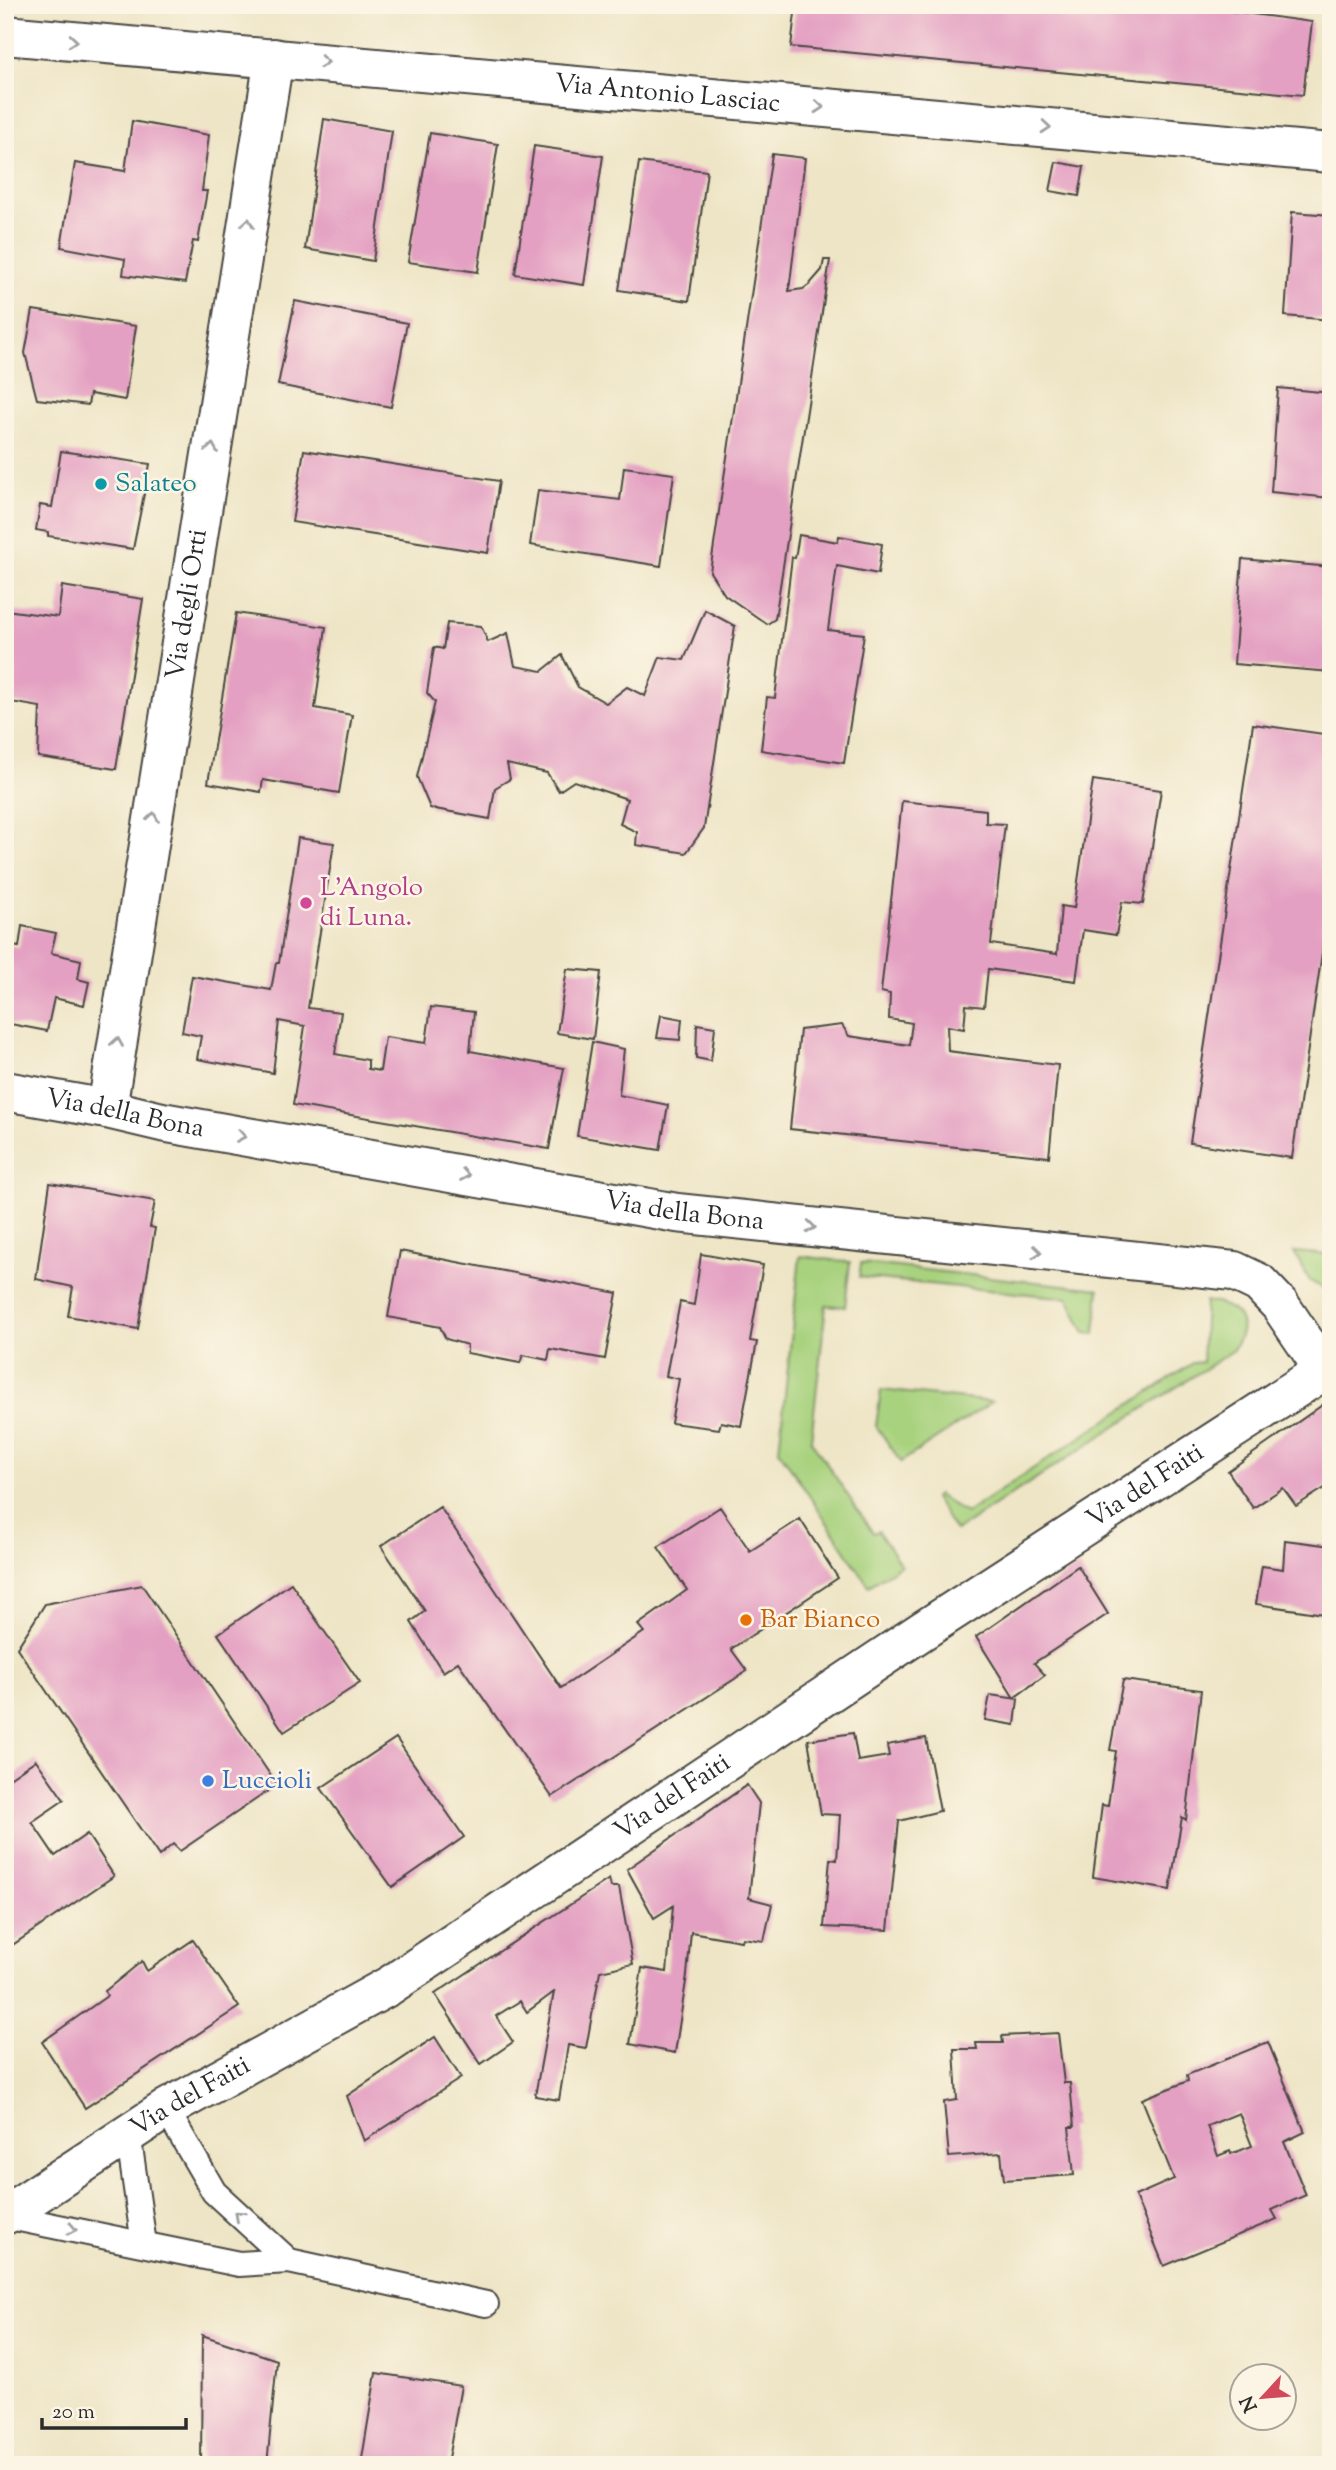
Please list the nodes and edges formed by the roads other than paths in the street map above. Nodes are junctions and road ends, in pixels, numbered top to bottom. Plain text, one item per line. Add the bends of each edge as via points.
1 (5, 35) edge
2 (274, 58) junction
3 (1331, 153) edge
4 (5, 1091) edge
5 (107, 1110) junction
6 (1327, 1368) edge
7 (166, 2109) junction
8 (128, 2133) junction
9 (5, 2216) edge
10 (144, 2244) junction
11 (289, 2261) junction
12 (486, 2304) dead end

1 -> 2 street, Via Antonio Lasciac
2 -> 3 street, Via Antonio Lasciac
5 -> 2 street, Via degli Orti
4 - 5 street, Via della Bona
5 -> 6 street, Via della Bona via 677,1213 1234,1271 1259,1283
6 - 7 street, Via del Faiti via 389,1986
7 - 8 street, Via del Faiti
11 -> 7 lane via 214,2192
8 - 9 street, Via del Faiti
8 - 10 lane
9 -> 10 lane
10 - 11 lane via 239,2263
11 - 12 lane

